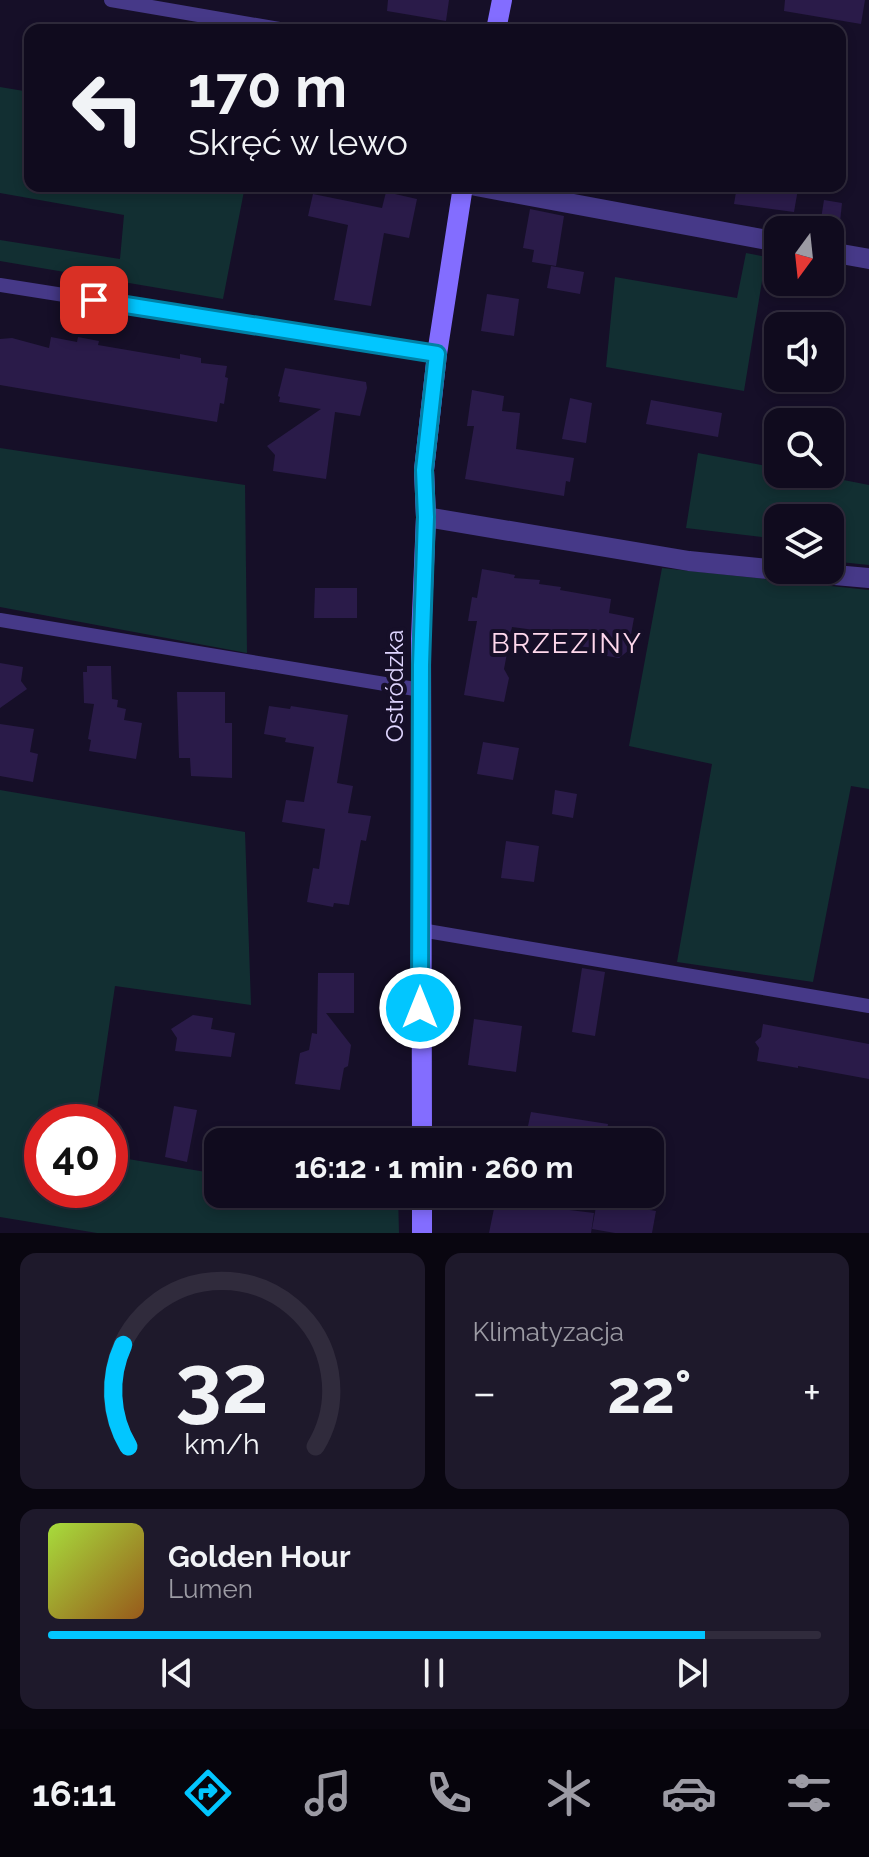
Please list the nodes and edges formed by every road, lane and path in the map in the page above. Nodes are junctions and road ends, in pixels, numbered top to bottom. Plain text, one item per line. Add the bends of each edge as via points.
1 (111, 0) edge
2 (502, 0) edge
3 (250, 24) edge
4 (497, 24) edge
5 (462, 192) edge
6 (508, 192) edge
7 (764, 239) edge
8 (844, 255) edge
9 (869, 259) edge
10 (0, 285) edge
11 (437, 354) junction
12 (426, 517) junction
13 (764, 569) edge
14 (844, 576) edge
15 (869, 578) edge
16 (0, 620) edge
17 (421, 690) junction
18 (421, 930) junction
19 (869, 1006) edge
20 (422, 1128) edge
21 (422, 1208) edge
22 (422, 1233) edge

1 - 3 lane
2 - 4 street
5 - 11 street, Ostródzka
6 - 7 street
8 - 9 street
10 - 11 lane
11 - 12 street, Ostródzka via 424,470
12 - 13 street
12 - 17 street, Ostródzka
14 - 15 street
16 - 17 lane
17 - 18 street, Ostródzka
18 - 19 lane
18 - 20 street, Ostródzka
21 - 22 street

